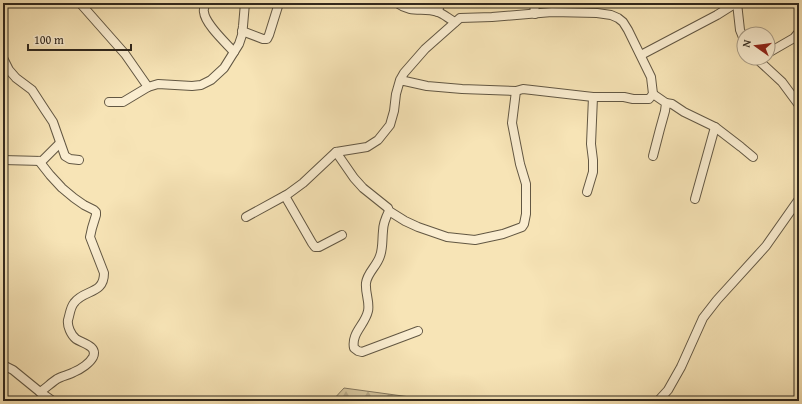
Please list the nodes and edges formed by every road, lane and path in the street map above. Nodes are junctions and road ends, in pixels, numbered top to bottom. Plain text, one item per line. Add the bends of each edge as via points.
1 (80, 3) edge
2 (205, 3) edge
3 (245, 3) edge
4 (279, 3) edge
5 (396, 3) edge
6 (440, 3) edge
7 (534, 3) edge
8 (737, 3) edge
9 (438, 12) junction
10 (535, 14) junction
11 (455, 22) junction
12 (740, 26) edge
13 (242, 31) junction
14 (799, 32) edge
15 (776, 48) edge
16 (234, 52) junction
17 (641, 55) junction
18 (3, 58) edge
19 (765, 66) edge
20 (400, 80) junction
21 (148, 87) junction
22 (516, 91) junction
23 (653, 94) junction
24 (592, 97) junction
25 (109, 102) dead end
26 (666, 103) junction
27 (799, 105) edge
28 (715, 127) junction
29 (60, 143) junction
30 (336, 152) junction
31 (653, 156) dead end
32 (753, 157) dead end
33 (3, 160) edge
34 (79, 160) dead end
35 (39, 161) junction
36 (586, 192) dead end
37 (285, 196) junction
38 (695, 199) dead end
39 (799, 199) edge
40 (389, 211) junction
41 (246, 217) dead end
42 (342, 234) dead end
43 (418, 331) dead end
44 (3, 365) edge
45 (40, 392) junction
46 (53, 401) edge
47 (658, 401) edge

1 - 21 street via 125,54
2 - 16 street via 204,13 207,21
3 - 13 street
4 - 13 street via 267,39 263,40
5 - 9 street via 409,10
6 - 9 street
7 - 10 street
8 - 12 street
8 - 17 street
9 - 11 street
10 - 11 street via 460,18
10 - 17 street via 552,12 611,15 623,22
11 - 20 street via 425,49
13 - 16 street
14 - 15 street
16 - 21 street via 219,74 201,85 158,84
17 - 23 street via 651,77
18 - 29 street via 9,70 32,90 46,110
19 - 27 street via 782,82
20 - 22 street via 427,86
20 - 30 street via 390,125 378,140 367,147
21 - 25 street via 123,102
22 - 24 street via 523,89
22 - 40 street via 512,124 526,184 526,214 522,227 475,240 447,237 404,221
23 - 24 street via 649,99
23 - 26 street
24 - 36 street via 593,172
26 - 28 street
26 - 31 street
28 - 32 street
28 - 38 street
29 - 34 street via 65,156 70,160
29 - 35 street via 45,159
30 - 37 street
30 - 40 street via 354,178
33 - 35 street
35 - 45 street via 62,188 96,212 90,237 104,273 99,288 82,295 74,302 68,324 76,339 92,348 93,357 75,372 59,378
37 - 41 street
37 - 42 street via 315,247
39 - 47 street via 766,246 703,318 681,367 668,390
40 - 43 street via 384,222 380,256 366,284 368,310 354,337 354,348 362,352
44 - 45 street
45 - 46 street

